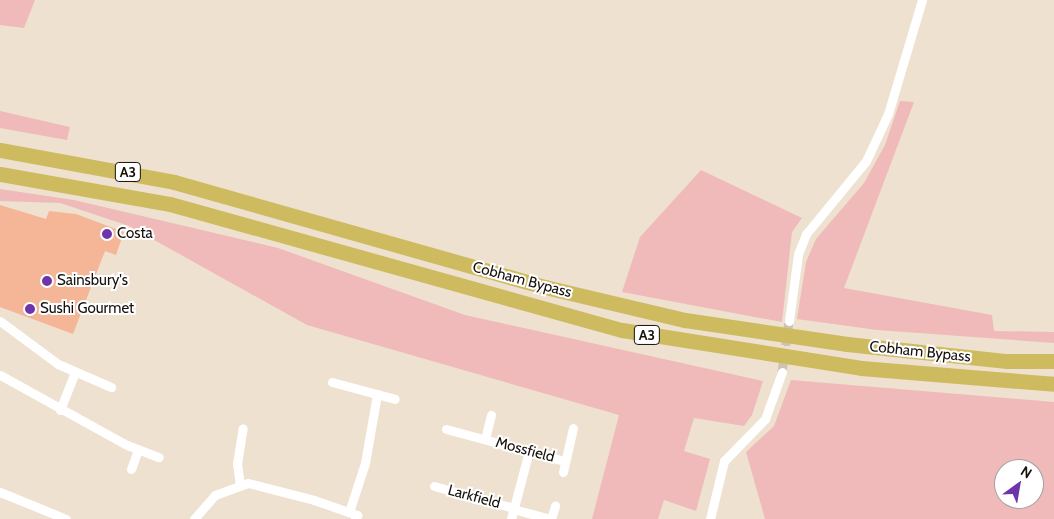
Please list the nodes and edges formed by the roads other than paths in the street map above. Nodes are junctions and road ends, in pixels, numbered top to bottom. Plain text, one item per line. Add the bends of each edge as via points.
1 (922, 0) edge
2 (0, 140) edge
3 (0, 150) edge
4 (94, 165) junction
5 (0, 174) edge
6 (788, 320) tunnel mouth
7 (0, 321) edge
8 (1054, 361) edge
9 (75, 372) junction
10 (782, 372) tunnel mouth
11 (0, 375) edge
12 (332, 382) dead end
13 (1054, 384) edge
14 (110, 387) dead end
15 (377, 394) junction
16 (395, 399) dead end
17 (60, 410) junction
18 (491, 414) dead end
19 (242, 428) dead end
20 (573, 428) dead end
21 (446, 429) dead end
22 (485, 439) junction
23 (138, 450) junction
24 (529, 451) junction
25 (159, 457) dead end
26 (565, 460) junction
27 (131, 469) dead end
28 (563, 472) dead end
29 (240, 485) junction
30 (434, 486) dead end
31 (0, 492) edge
32 (555, 506) dead end
33 (514, 508) junction
34 (356, 516) edge
35 (66, 519) edge
36 (194, 519) edge
37 (511, 519) edge
38 (551, 519) edge
39 (710, 519) edge

1 - 6 street via 888,114 866,162 803,241
2 - 4 highway
3 - 4 highway, Cobham Bypass / A3
4 - 8 highway, Cobham Bypass / A3 via 254,202 545,287 685,320 847,344 1007,361
5 - 13 highway, Cobham Bypass / A3 via 170,204 622,330 861,368
7 - 9 street
9 - 14 street
9 - 17 street
10 - 39 street via 766,419 724,461
11 - 17 street
12 - 15 street
15 - 16 street
15 - 34 street
17 - 23 street
18 - 22 street, Mossfield
19 - 29 street via 237,464
20 - 26 street, Mossfield
21 - 22 street, Mossfield
22 - 24 street, Mossfield
23 - 25 street
23 - 27 street
24 - 26 street, Mossfield
24 - 33 street, Larkfield
26 - 28 street, Mossfield
29 - 34 street via 265,484
29 - 36 street via 216,495
30 - 33 street, Larkfield
31 - 35 street
32 - 38 street, Larkfield
33 - 37 street, Larkfield
33 - 38 street, Larkfield

